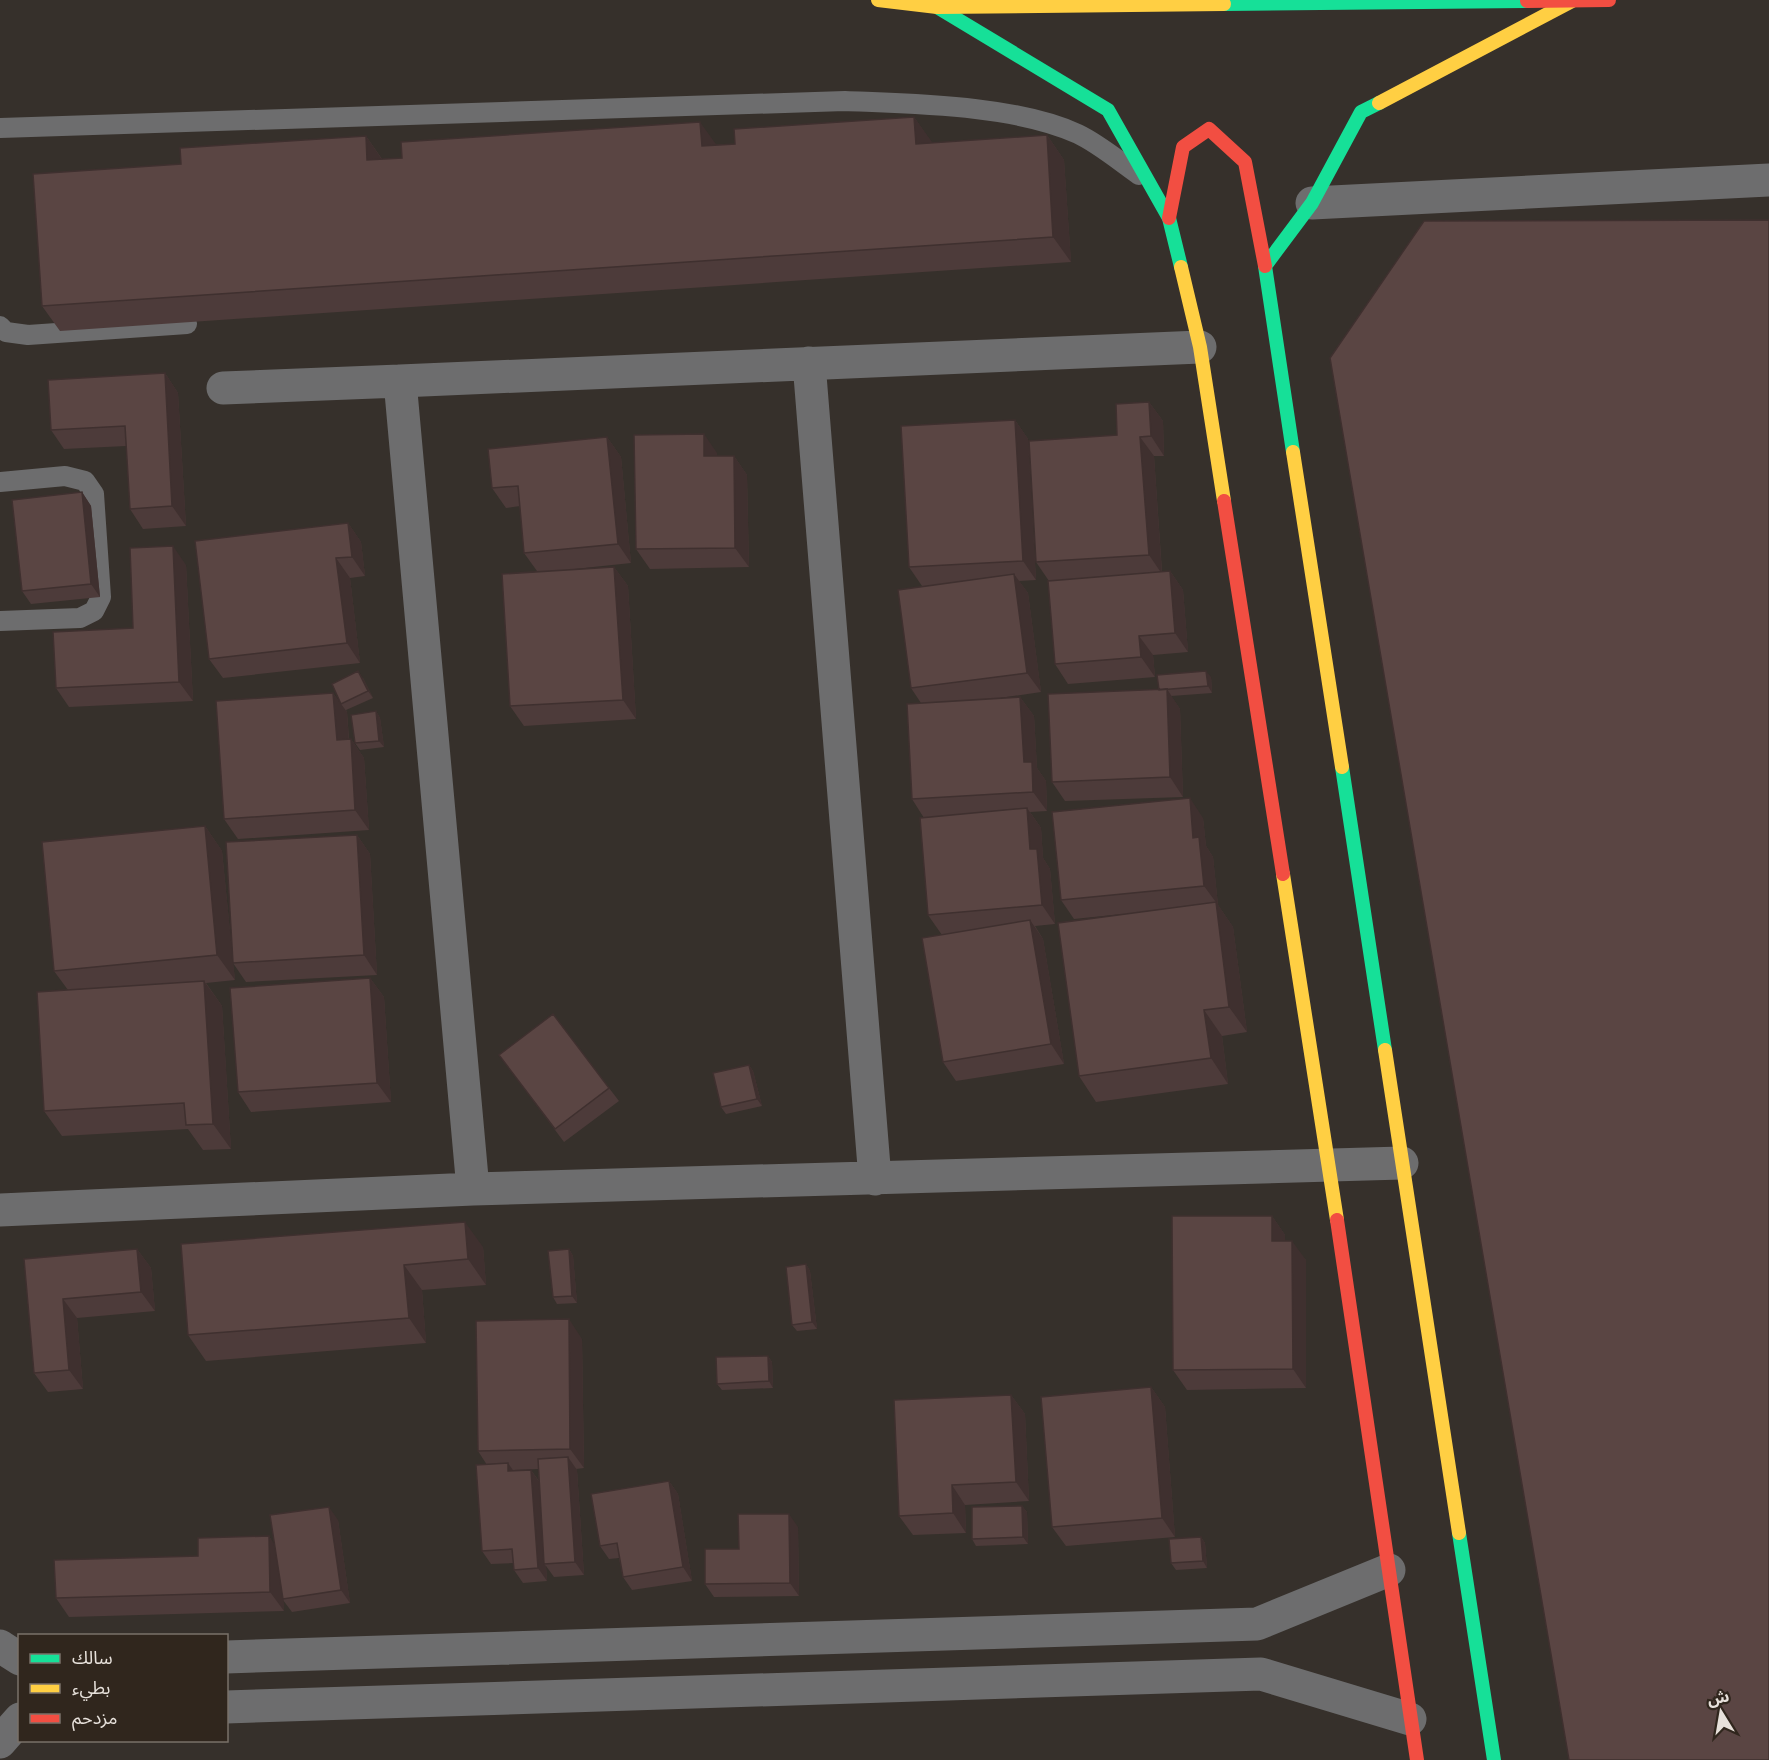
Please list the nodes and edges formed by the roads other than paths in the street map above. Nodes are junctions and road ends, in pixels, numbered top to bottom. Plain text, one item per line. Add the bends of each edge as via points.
1 (878, 0) edge
2 (1609, 0) edge
3 (1572, 1) edge
4 (937, 7) junction
5 (1, 132) edge
6 (1769, 180) edge
7 (1149, 182) junction
8 (1312, 203) junction
9 (1169, 218) junction
10 (1265, 266) junction
11 (187, 324) edge
12 (0, 326) edge
13 (1200, 347) junction
14 (809, 363) junction
15 (400, 381) junction
16 (223, 388) dead end
17 (0, 482) edge
18 (0, 621) edge
19 (1402, 1163) junction
20 (1329, 1167) junction
21 (875, 1179) junction
22 (473, 1189) junction
23 (0, 1210) edge
24 (1389, 1570) junction
25 (0, 1646) edge
26 (228, 1657) edge
27 (18, 1658) edge
28 (228, 1707) edge
29 (1410, 1719) junction
30 (18, 1721) edge
31 (0, 1742) edge
32 (1417, 1760) edge
33 (1494, 1760) edge

1 - 4 street
2 - 3 street
3 - 4 street
3 - 8 street via 1361,112
4 - 7 street via 1108,110
5 - 7 lane via 846,101 944,106 1028,118 1078,134
6 - 8 street
7 - 9 street
8 - 10 street
9 - 10 street via 1183,147 1209,129 1245,162
9 - 13 street
10 - 19 street
11 - 12 lane via 28,335 6,332
13 - 14 street
13 - 20 street
14 - 15 street
14 - 21 street
15 - 16 street
15 - 22 street
17 - 18 lane via 64,476 85,481 94,494 100,597 94,611 80,618
19 - 20 street
19 - 33 street
20 - 21 street
20 - 24 street
21 - 22 street
22 - 23 street
24 - 26 street via 1257,1624
24 - 29 street
25 - 27 street
28 - 29 street via 1261,1674
29 - 32 street
30 - 31 street

